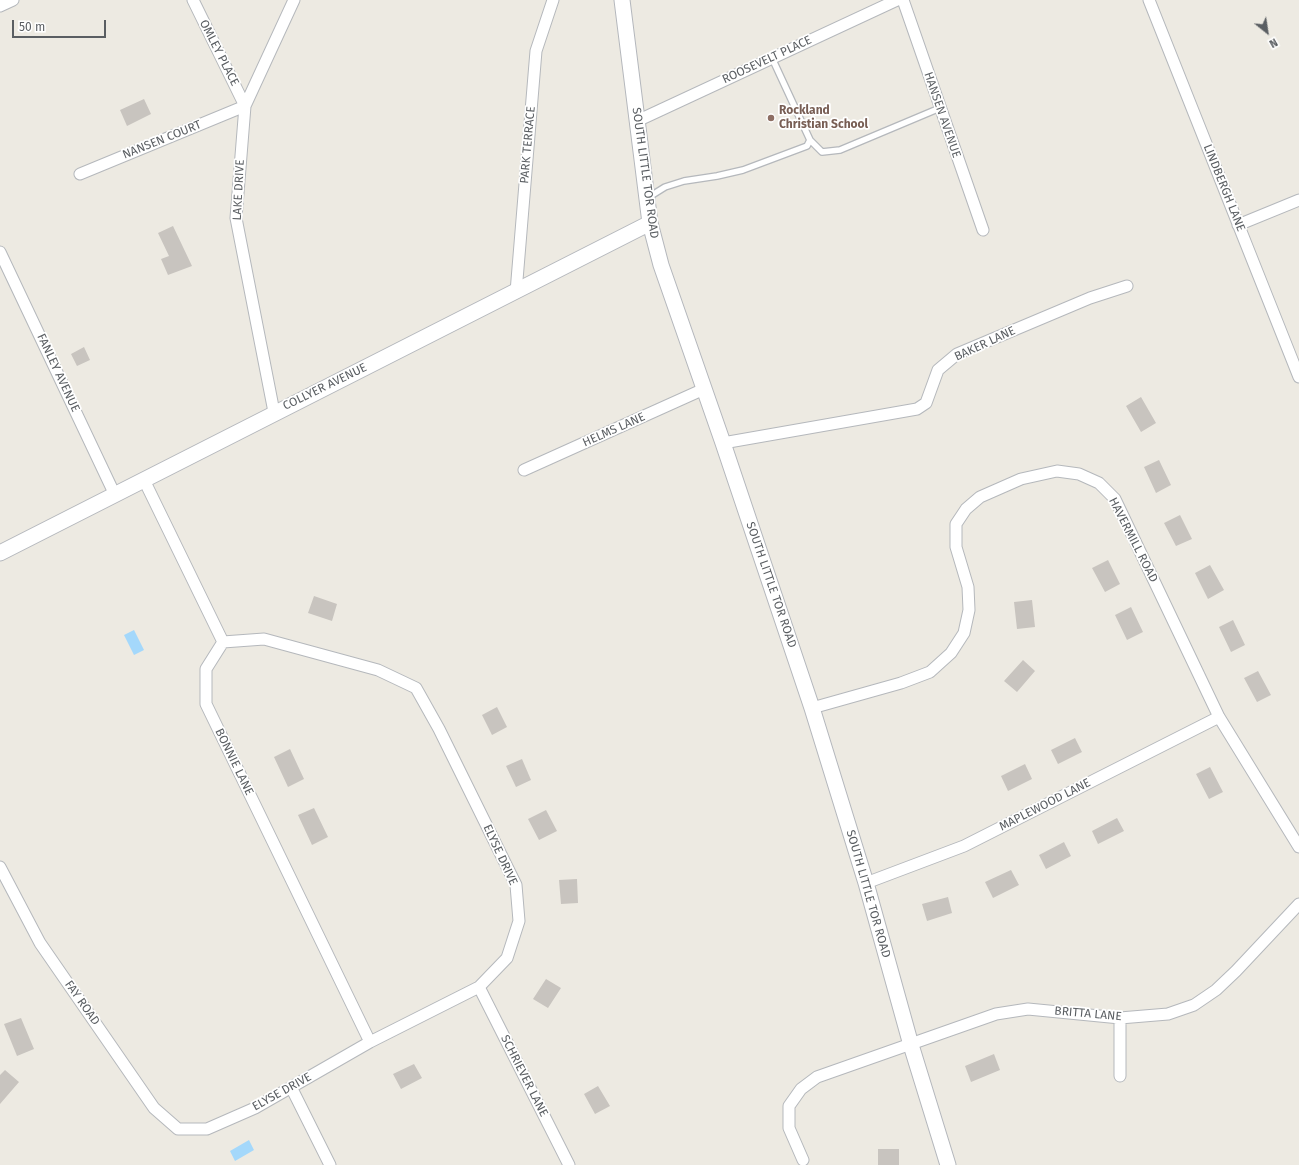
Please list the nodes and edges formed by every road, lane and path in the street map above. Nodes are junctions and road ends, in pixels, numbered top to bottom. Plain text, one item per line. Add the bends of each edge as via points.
1 (13, 0) edge
2 (193, 0) edge
3 (294, 0) edge
4 (553, 0) edge
5 (622, 0) edge
6 (897, 0) edge
7 (903, 0) edge
8 (1149, 0) edge
9 (0, 6) edge
10 (772, 58) junction
11 (245, 106) junction
12 (940, 108) junction
13 (637, 121) junction
14 (810, 140) junction
15 (80, 174) dead end
16 (647, 198) junction
17 (1299, 200) edge
18 (650, 223) junction
19 (1238, 226) junction
20 (983, 230) dead end
21 (0, 252) edge
22 (1127, 286) dead end
23 (516, 292) junction
24 (1299, 376) edge
25 (704, 389) junction
26 (274, 412) junction
27 (723, 443) junction
28 (524, 470) dead end
29 (144, 480) junction
30 (116, 495) junction
31 (0, 552) edge
32 (223, 642) junction
33 (812, 708) junction
34 (1219, 716) junction
35 (1299, 847) edge
36 (0, 867) edge
37 (866, 883) junction
38 (1299, 904) edge
39 (478, 987) junction
40 (1120, 1018) junction
41 (370, 1042) junction
42 (911, 1045) junction
43 (1120, 1076) dead end
44 (291, 1087) junction
45 (178, 1129) joint
46 (803, 1160) dead end
47 (330, 1165) edge
48 (569, 1165) edge
49 (948, 1165) edge

1 - 9 street
2 - 11 street, OMLEY PLACE
3 - 11 street, LAKE DRIVE
4 - 23 street, PARK TERRACE via 536,51
5 - 13 street, SOUTH LITTLE TOR ROAD
6 - 10 street, ROOSEVELT PLACE
7 - 12 street, HANSEN AVENUE
8 - 19 street, LINDBERGH LANE
10 - 13 street, ROOSEVELT PLACE
10 - 14 lane
11 - 15 street, NANSEN COURT
11 - 26 street, LAKE DRIVE via 236,218
12 - 14 lane via 840,150 822,152
12 - 20 street, HANSEN AVENUE
13 - 16 street, SOUTH LITTLE TOR ROAD
14 - 16 lane via 807,146 743,170 684,181 665,187
16 - 18 street, SOUTH LITTLE TOR ROAD
17 - 19 street
18 - 23 street, COLLYER AVENUE
18 - 25 street, SOUTH LITTLE TOR ROAD via 661,264
19 - 24 street, LINDBERGH LANE
21 - 30 street, FANLEY AVENUE
22 - 27 street, BAKER LANE via 1090,298 957,354 938,370 926,403 917,409
23 - 26 street, COLLYER AVENUE
25 - 27 street, SOUTH LITTLE TOR ROAD
25 - 28 street, HELMS LANE
26 - 29 street, COLLYER AVENUE
27 - 33 street, SOUTH LITTLE TOR ROAD
29 - 30 street, COLLYER AVENUE
29 - 32 street
30 - 31 street, COLLYER AVENUE
32 - 39 street, ELYSE DRIVE via 264,640 378,670 416,688 516,885 518,921 507,958
32 - 41 street, BONNIE LANE via 206,669 206,704
33 - 34 street, HAVERMILL ROAD via 901,683 930,672 951,653 964,633 969,610 968,587 956,546 956,524 966,509 980,497 1021,479 1057,471 1079,474 1099,483 1115,499
33 - 37 street, SOUTH LITTLE TOR ROAD
34 - 35 street, HAVERMILL ROAD
34 - 37 street, MAPLEWOOD LANE via 964,846
36 - 45 street, FAY ROAD via 40,943 154,1108
37 - 42 street, SOUTH LITTLE TOR ROAD
38 - 40 street, BRITTA LANE via 1236,971 1216,990 1194,1005 1168,1014
39 - 41 street, ELYSE DRIVE
39 - 48 street, SCHRIEVER LANE
40 - 42 street, BRITTA LANE via 1028,1009 996,1014
40 - 43 street
41 - 44 street, ELYSE DRIVE
42 - 46 street, BRITTA LANE via 817,1077 801,1089 789,1106 789,1128
42 - 49 street, SOUTH LITTLE TOR ROAD
44 - 45 street, ELYSE DRIVE via 256,1108 207,1129
44 - 47 street

